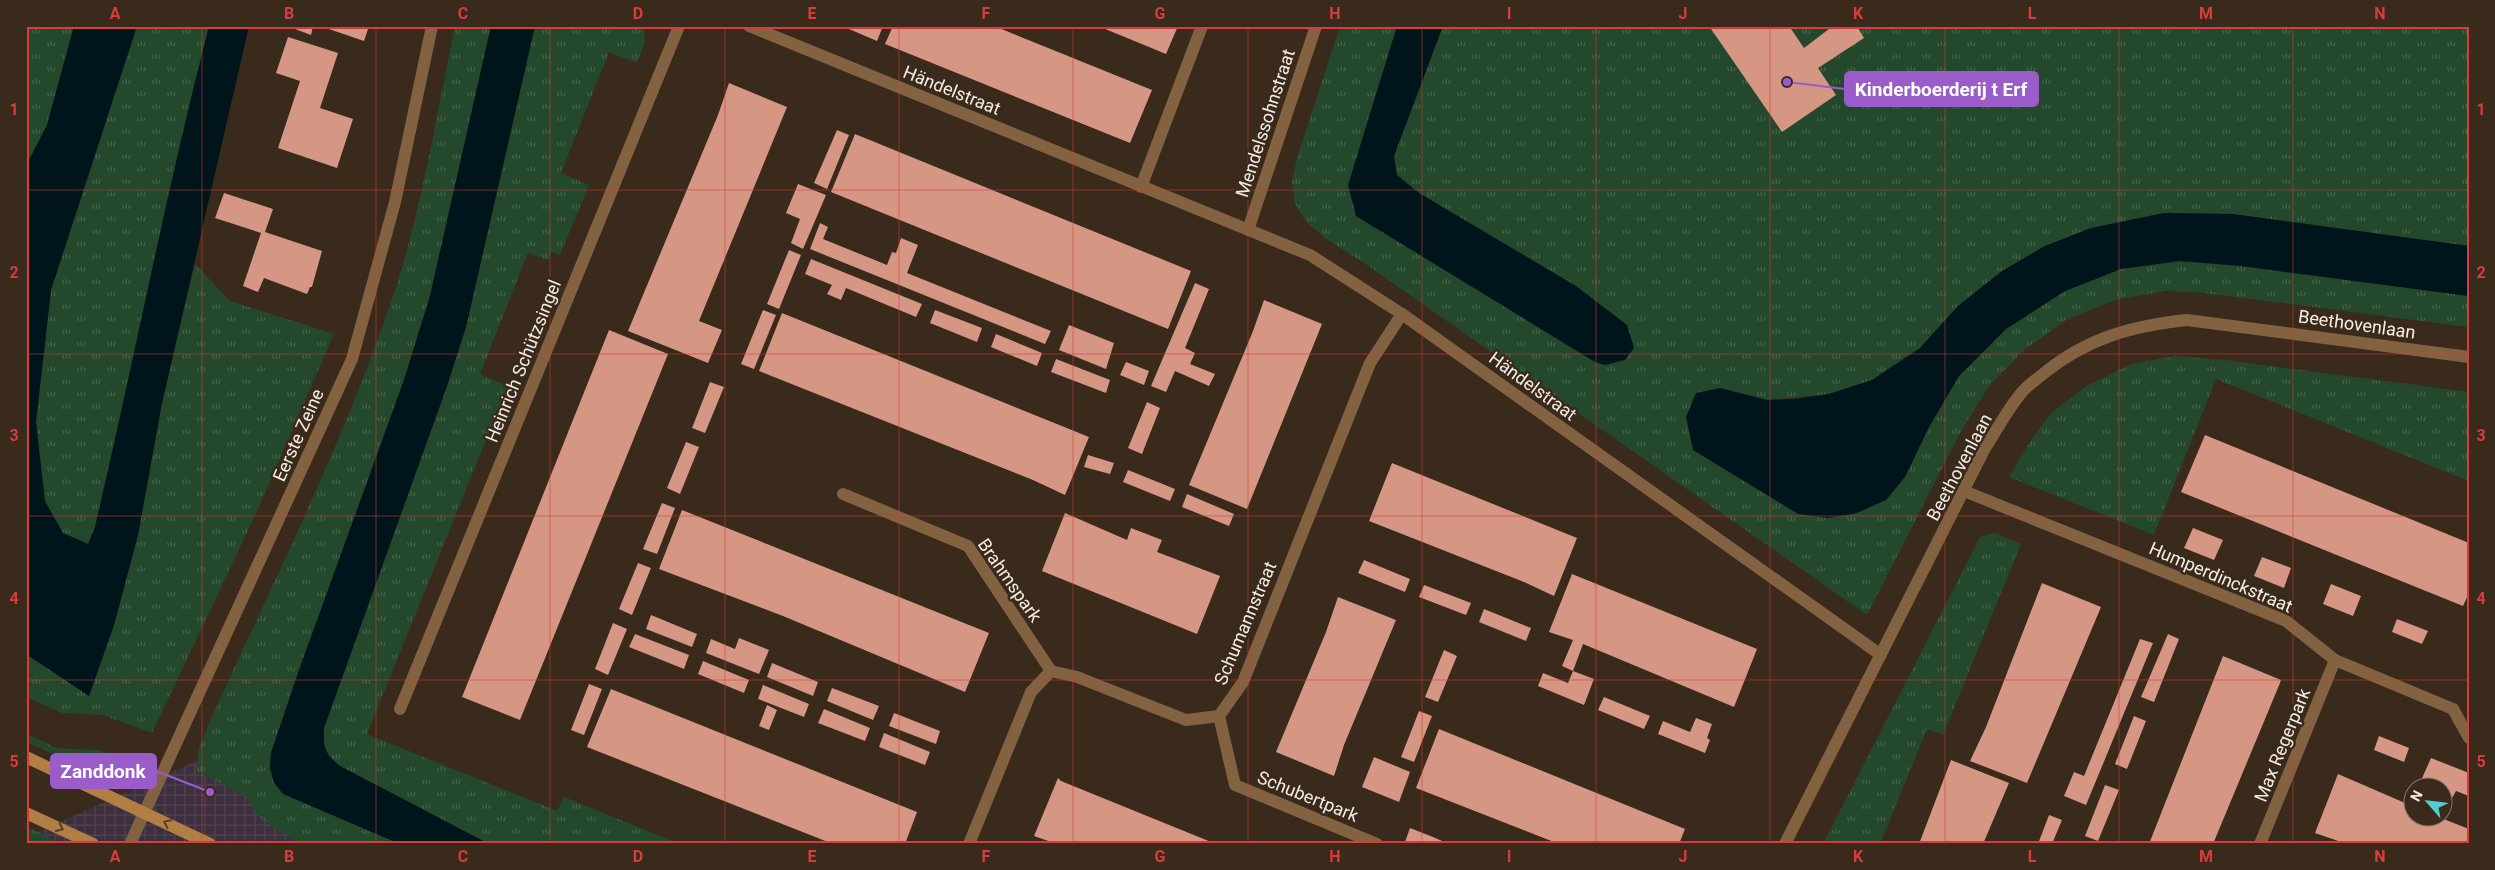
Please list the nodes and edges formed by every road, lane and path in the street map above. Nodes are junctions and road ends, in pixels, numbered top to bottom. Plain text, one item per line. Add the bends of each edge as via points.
1 (432, 26) edge
2 (679, 26) edge
3 (749, 26) edge
4 (1202, 26) edge
5 (1316, 26) edge
6 (1141, 187) junction
7 (1248, 230) junction
8 (1402, 314) junction
9 (2469, 357) edge
10 (1964, 491) junction
11 (843, 494) dead end
12 (1881, 655) junction
13 (2335, 660) junction
14 (1050, 671) junction
15 (400, 709) dead end
16 (1219, 716) junction
17 (2469, 738) edge
18 (26, 757) edge
19 (145, 812) junction
20 (26, 813) edge
21 (132, 840) edge
22 (93, 844) edge
23 (210, 844) edge
24 (969, 844) edge
25 (1377, 844) edge
26 (1785, 844) edge
27 (2260, 844) edge

1 - 19 street, Eerste Zeine via 395,202 352,358
2 - 15 street, Heinrich Schützsingel
3 - 6 street, Händelstraat
4 - 6 street
5 - 7 street, Mendelssohnstraat
6 - 7 street, Händelstraat
7 - 8 street, Händelstraat via 1310,256
8 - 12 street, Händelstraat
8 - 16 street, Schumannstraat via 1370,363 1243,682
9 - 10 street, Beethovenlaan via 2186,320 2119,332 2082,346 2058,361 2023,391 1985,448
10 - 12 street, Beethovenlaan
10 - 13 street, Humperdinckstraat via 2286,620
11 - 14 street, Brahmspark via 968,546
12 - 26 street, Beethovenlaan
13 - 17 street, Humperdinckstraat via 2453,709
13 - 27 street, Max Regerpark
14 - 16 street via 1077,678 1186,720
14 - 24 street via 1030,692
16 - 25 street, Schubertpark via 1235,785
18 - 19 main road
19 - 21 street, Eerste Zeine
23 -> 19 main road
20 -> 22 main road

